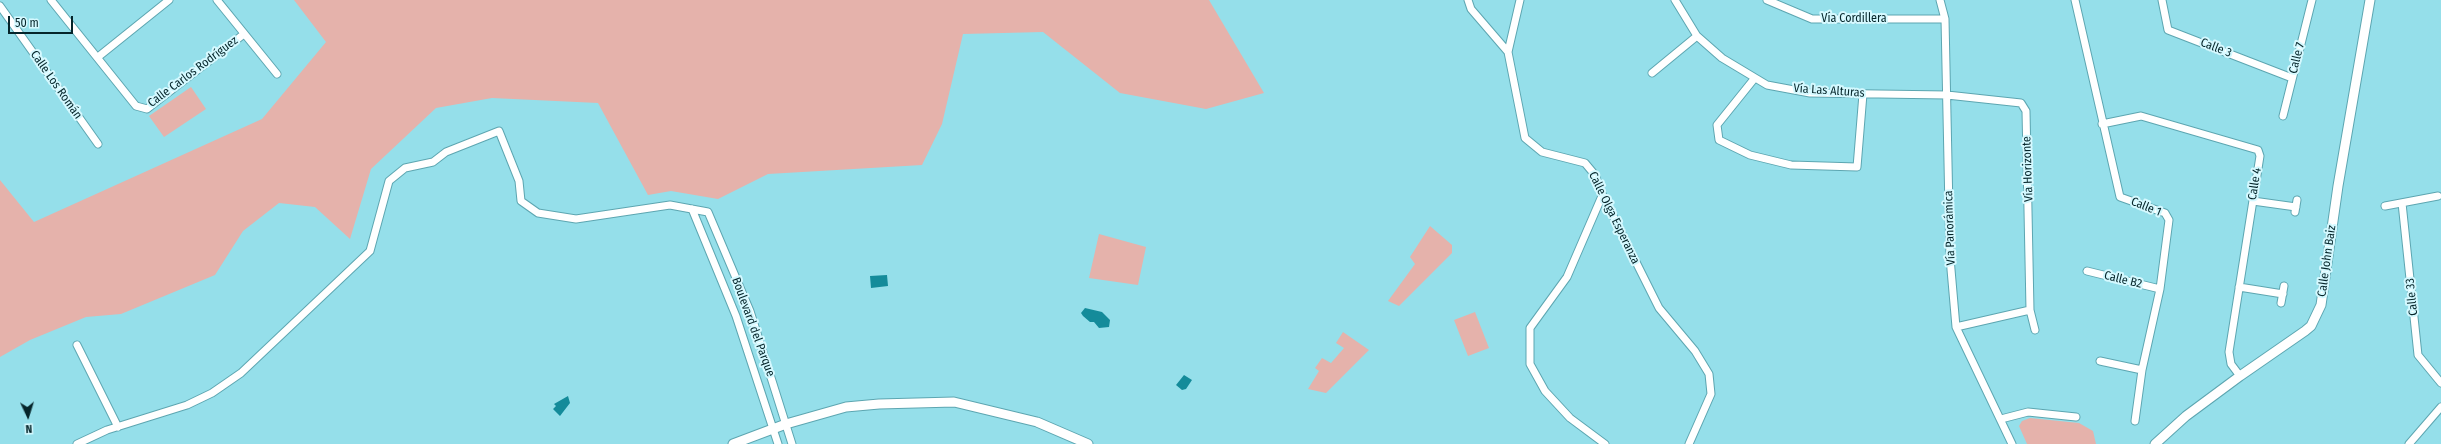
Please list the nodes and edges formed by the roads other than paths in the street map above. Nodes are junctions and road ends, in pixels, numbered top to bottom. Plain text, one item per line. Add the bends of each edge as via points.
1 (52, 0) edge
2 (169, 0) edge
3 (217, 0) edge
4 (1468, 0) edge
5 (1520, 0) edge
6 (1675, 0) edge
7 (1766, 0) edge
8 (1940, 0) edge
9 (2075, 0) edge
10 (2162, 0) edge
11 (2312, 0) edge
12 (2370, 0) edge
13 (0, 6) edge
14 (1945, 19) junction
15 (244, 34) junction
16 (1697, 36) junction
17 (1508, 52) junction
18 (98, 57) junction
19 (1652, 73) dead end
20 (277, 74) dead end
21 (1754, 78) junction
22 (2292, 78) junction
23 (1863, 94) junction
24 (1947, 95) junction
25 (2283, 116) dead end
26 (2102, 124) junction
27 (98, 144) dead end
28 (1602, 196) junction
29 (2438, 196) dead end
30 (2253, 201) junction
31 (2402, 203) junction
32 (2384, 206) dead end
33 (2296, 207) dead end
34 (692, 209) junction
35 (2087, 271) dead end
36 (2284, 286) dead end
37 (2239, 287) junction
38 (2160, 289) junction
39 (2283, 294) junction
40 (2281, 303) dead end
41 (2030, 310) junction
42 (1956, 326) junction
43 (2035, 330) dead end
44 (77, 345) dead end
45 (2100, 361) dead end
46 (2142, 370) junction
47 (2240, 376) junction
48 (2441, 383) edge
49 (2441, 407) edge
50 (2076, 416) dead end
51 (2001, 418) junction
52 (2135, 421) dead end
53 (786, 424) junction
54 (118, 427) junction
55 (773, 428) junction
56 (77, 444) edge
57 (733, 444) edge
58 (778, 444) edge
59 (792, 444) edge
60 (1088, 444) edge
61 (1605, 444) edge
62 (1689, 444) edge
63 (2012, 444) edge
64 (2155, 444) edge
65 (2409, 444) edge

1 - 18 street
2 - 18 street
3 - 15 street
4 - 17 street, Calle Olga Esperanza via 1471,9
5 - 17 street
6 - 16 street, Vía Las Alturas
7 - 14 street, Vía Cordillera via 1812,19
8 - 14 street, Vía Panorámica
9 - 26 street, Calle 1
10 - 22 street, Calle 3 via 2168,30
11 - 22 street, Calle 7
12 - 47 street, Calle John Baiz via 2338,186 2321,305 2311,326
13 - 27 street, Calle Los Román
14 - 24 street, Vía Panorámica
15 - 18 street, Calle Carlos Rodríguez via 147,109 136,106
15 - 20 street
16 - 19 street
16 - 21 street, Vía Las Alturas via 1722,58
17 - 28 street, Calle Olga Esperanza via 1525,138 1542,152 1585,163 1595,175
21 - 23 street, Vía Las Alturas via 1767,85 1810,92
21 - 23 street via 1717,125 1719,140 1750,155 1791,165 1857,167
22 - 25 street, Calle 7
23 - 24 street, Vía Las Alturas
24 - 41 street, Vía Horizonte via 2021,103 2026,111
24 - 42 street, Vía Panorámica via 1950,258
26 - 30 street, Calle 4 via 2141,116 2258,150 2260,156
26 - 38 street, Calle 1 via 2120,197 2165,213 2169,220
28 - 61 street via 1567,277 1530,328 1530,364 1545,391 1570,418
28 - 62 street, Calle Olga Esperanza via 1659,308 1695,350 1709,374 1711,394
29 - 31 street
30 - 33 street
30 - 37 street, Calle 4
31 - 32 street
31 - 48 street, Calle 33 via 2418,355
34 - 53 street, Boulevard del Parque via 708,212 750,311
34 - 54 street via 670,205 576,219 538,213 521,201 519,181 499,131 488,134 446,152 433,162 405,168 389,181 370,252 241,373 212,393 188,405
34 - 55 street via 736,316
35 - 38 street, Calle B2
36 - 39 street
37 - 39 street
37 - 47 street, Calle 4 via 2229,352 2231,364
38 - 46 street, Calle 1
39 - 40 street
41 - 42 street
41 - 43 street, Vía Horizonte
42 - 51 street, Vía Panorámica
44 - 54 street
45 - 46 street
46 - 52 street, Calle 1
47 - 64 street, Calle John Baiz via 2186,416
49 - 65 street
50 - 51 street via 2028,412
51 - 63 street, Vía Panorámica
53 - 55 street
53 - 59 street, Boulevard del Parque
53 - 60 street via 866,404 954,402 1037,422
54 - 56 street
55 - 57 street
55 - 58 street

